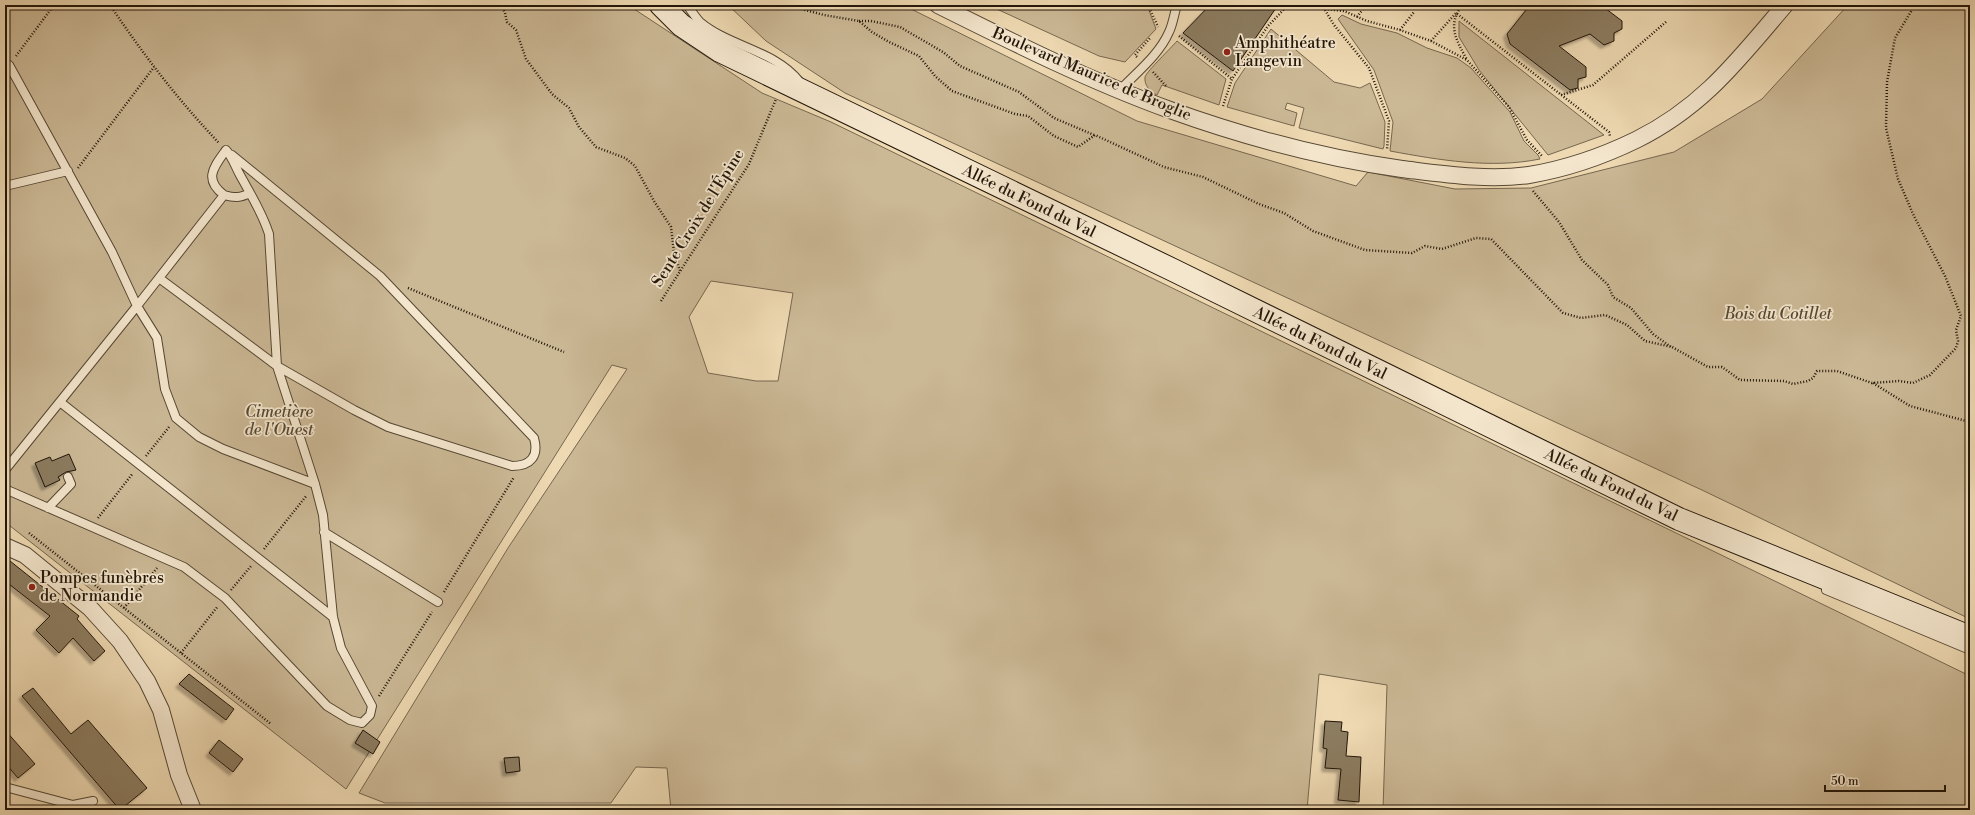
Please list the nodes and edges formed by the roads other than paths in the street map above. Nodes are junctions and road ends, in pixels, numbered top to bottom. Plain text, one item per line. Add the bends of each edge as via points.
1 (661, 5) edge
2 (671, 5) edge
3 (938, 5) edge
4 (1783, 6) edge
5 (1175, 7) edge
6 (684, 15) edge
7 (7, 66) edge
8 (1120, 90) junction
9 (810, 94) junction
10 (226, 150) junction
11 (70, 174) junction
12 (5, 186) edge
13 (250, 193) junction
14 (224, 195) junction
15 (159, 278) junction
16 (137, 306) junction
17 (277, 366) junction
18 (60, 402) junction
19 (5, 470) edge
20 (68, 477) dead end
21 (315, 484) junction
22 (5, 489) edge
23 (48, 508) junction
24 (324, 532) junction
25 (5, 546) edge
26 (1777, 559) junction
27 (1792, 574) dead end
28 (1819, 588) dead end
29 (438, 602) road end
30 (333, 616) junction
31 (1970, 637) edge
32 (1970, 650) edge
33 (5, 787) edge
34 (93, 801) dead end
35 (193, 810) edge

1 - 6 street, Allée du Fond du Val
2 - 6 street, Allée du Fond du Val
3 - 8 street, Boulevard Maurice de Broglie
4 - 8 street, Boulevard Maurice de Broglie via 1729,72 1671,120 1617,149 1528,175 1464,175 1341,159 1250,136 1169,110
5 - 8 lane via 1169,32 1162,44 1154,56
6 - 9 lane via 777,62 793,74
6 - 9 street, Allée du Fond du Val via 720,51
7 - 11 lane
9 - 26 street, Allée du Fond du Val via 1672,515
10 - 13 lane
10 - 14 lane via 212,173 215,186
10 - 17 lane via 380,276 534,438 534,456 521,466 512,466 388,426 354,410
11 - 12 lane
11 - 16 lane via 112,252
13 - 14 lane via 234,198
13 - 17 lane via 263,214 269,234
14 - 15 lane
15 - 16 lane
15 - 17 lane
16 - 18 lane
16 - 21 lane via 157,338 165,389 176,418 199,437 223,449
17 - 21 lane
18 - 19 lane
18 - 30 lane
20 - 23 lane via 71,484
21 - 24 lane via 323,515
22 - 23 lane
23 - 30 lane via 184,567 225,598 327,706 350,720 362,723 370,715 372,706 341,648
24 - 29 lane
24 - 30 lane
25 - 35 street via 25,555 90,608 120,641 147,681 161,710 179,775
26 - 27 lane
26 - 31 street, Allée du Fond du Val
28 - 32 lane
33 - 34 lane via 73,805

